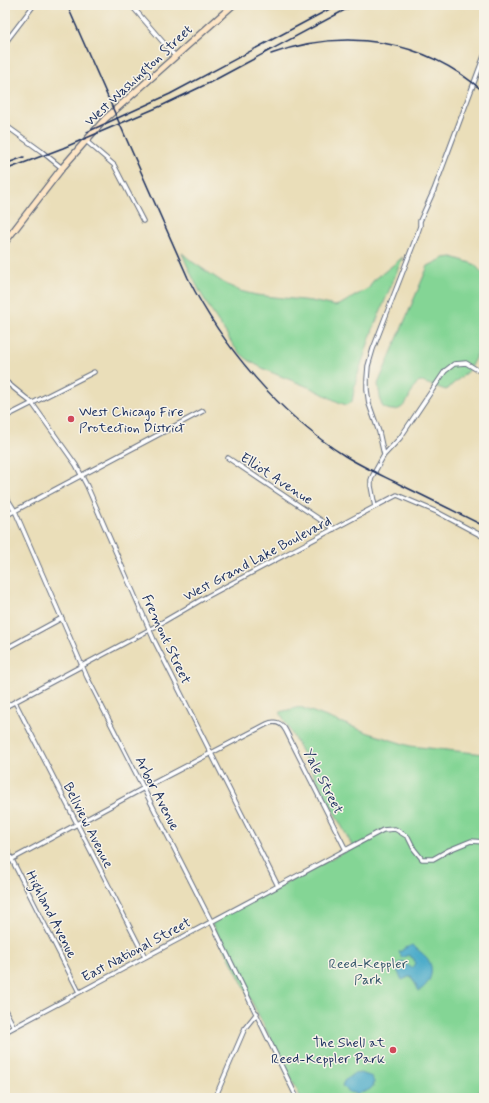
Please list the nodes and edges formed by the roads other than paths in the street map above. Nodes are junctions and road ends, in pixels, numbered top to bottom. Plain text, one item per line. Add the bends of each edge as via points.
1 (34, 5) edge
2 (131, 5) edge
3 (233, 5) edge
4 (5, 43) edge
5 (176, 56) junction
6 (484, 56) edge
7 (5, 125) edge
8 (86, 141) junction
9 (62, 168) junction
10 (143, 221) dead end
11 (5, 242) edge
12 (94, 372) dead end
13 (484, 374) edge
14 (5, 381) edge
15 (32, 403) junction
16 (203, 411) dead end
17 (5, 417) edge
18 (384, 455) junction
19 (228, 458) dead end
20 (82, 476) junction
21 (5, 495) edge
22 (376, 507) junction
23 (15, 511) junction
24 (5, 516) edge
25 (334, 529) junction
26 (484, 537) edge
27 (62, 618) junction
28 (149, 630) junction
29 (5, 649) edge
30 (82, 666) junction
31 (15, 702) junction
32 (5, 708) edge
33 (211, 753) junction
34 (144, 788) junction
35 (77, 824) junction
36 (484, 842) edge
37 (5, 846) edge
38 (346, 850) junction
39 (12, 859) junction
40 (5, 863) edge
41 (278, 886) junction
42 (212, 922) junction
43 (145, 957) junction
44 (79, 992) junction
45 (5, 1010) edge
46 (257, 1013) junction
47 (14, 1027) junction
48 (5, 1032) edge
49 (215, 1098) edge
50 (298, 1098) edge

1 - 4 street
2 - 5 street
3 - 5 main road, West Washington Street
5 - 8 main road, West Washington Street via 105,119
6 - 18 street via 420,221 368,366 369,404
7 - 9 street
8 - 9 main road, West Washington Street
8 - 10 street via 114,165
9 - 11 main road, West Washington Street
12 - 15 street
13 - 18 street via 466,364 454,364 445,371 400,438
14 - 15 street, Fremont Street
15 - 17 street
15 - 20 street, Fremont Street
16 - 20 street
18 - 22 street via 371,480
19 - 25 street, Elliot Avenue
20 - 23 street
20 - 28 street, Fremont Street
21 - 23 street, Arbor Avenue
22 - 25 street, West Grand Lake Boulevard
22 - 26 street, West Grand Lake Boulevard via 397,495 437,512
23 - 24 street
23 - 27 street, Arbor Avenue
25 - 28 street, West Grand Lake Boulevard
27 - 29 street
27 - 30 street, Arbor Avenue
28 - 30 street, West Grand Lake Boulevard
28 - 33 street, Fremont Street
30 - 31 street, West Grand Lake Boulevard
30 - 34 street, Arbor Avenue
31 - 32 street, West Grand Lake Boulevard
31 - 35 street, Bellview Avenue
33 - 34 street
33 - 38 street, Yale Street via 271,722 282,725
33 - 41 street, Fremont Street
34 - 35 street
34 - 42 street, Arbor Avenue
35 - 39 street
35 - 43 street, Bellview Avenue
36 - 38 street, East National Street via 471,841 433,859 422,860 408,837 395,829 383,830
37 - 39 street, Highland Avenue
38 - 41 street, East National Street
39 - 40 street
39 - 44 street, Highland Avenue
41 - 42 street, East National Street
42 - 43 street, East National Street
42 - 46 street, Arbor Avenue
43 - 44 street, East National Street
44 - 47 street, East National Street
45 - 47 street
46 - 49 street via 244,1028
46 - 50 street, Arbor Avenue
47 - 48 street, East National Street

